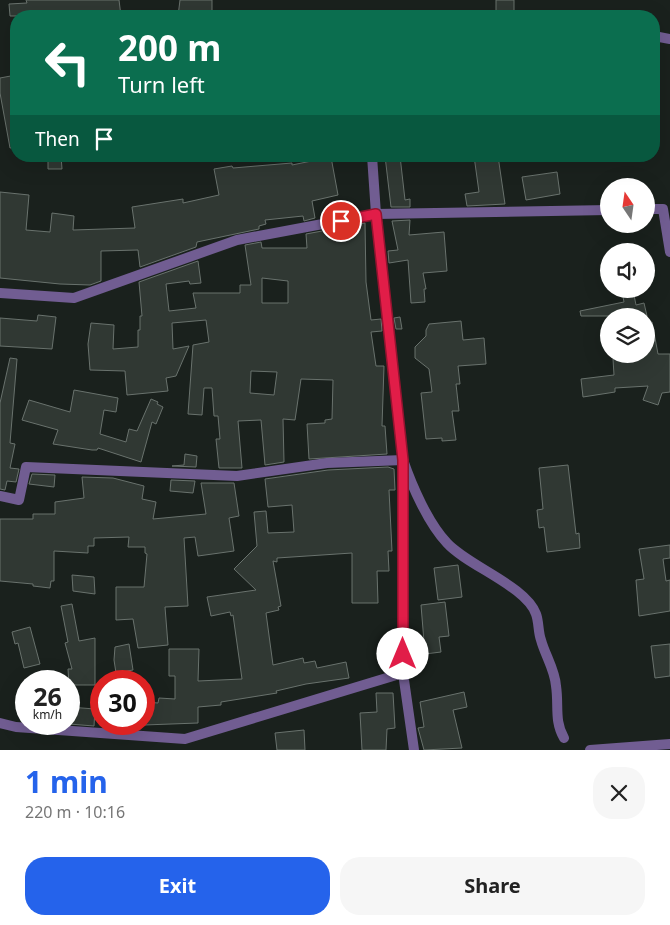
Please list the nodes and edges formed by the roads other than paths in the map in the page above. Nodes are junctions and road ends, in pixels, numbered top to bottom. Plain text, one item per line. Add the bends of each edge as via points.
1 (372, 162) edge
2 (655, 209) edge
3 (600, 210) edge
4 (376, 214) junction
5 (670, 252) edge
6 (0, 293) edge
7 (403, 460) junction
8 (0, 496) edge
9 (404, 673) junction
10 (0, 723) edge
11 (564, 738) dead end
12 (670, 744) edge
13 (414, 750) edge
14 (590, 750) edge

1 - 4 street
2 - 5 street via 663,209
3 - 4 street
4 - 6 street via 237,240 74,298
4 - 7 street
7 - 8 street via 327,463 237,476 26,467 19,500
7 - 9 street
7 - 11 street via 412,487 447,543 511,587 536,613 541,642 556,686 558,728
9 - 10 street via 185,739 16,727
9 - 13 street
12 - 14 street

